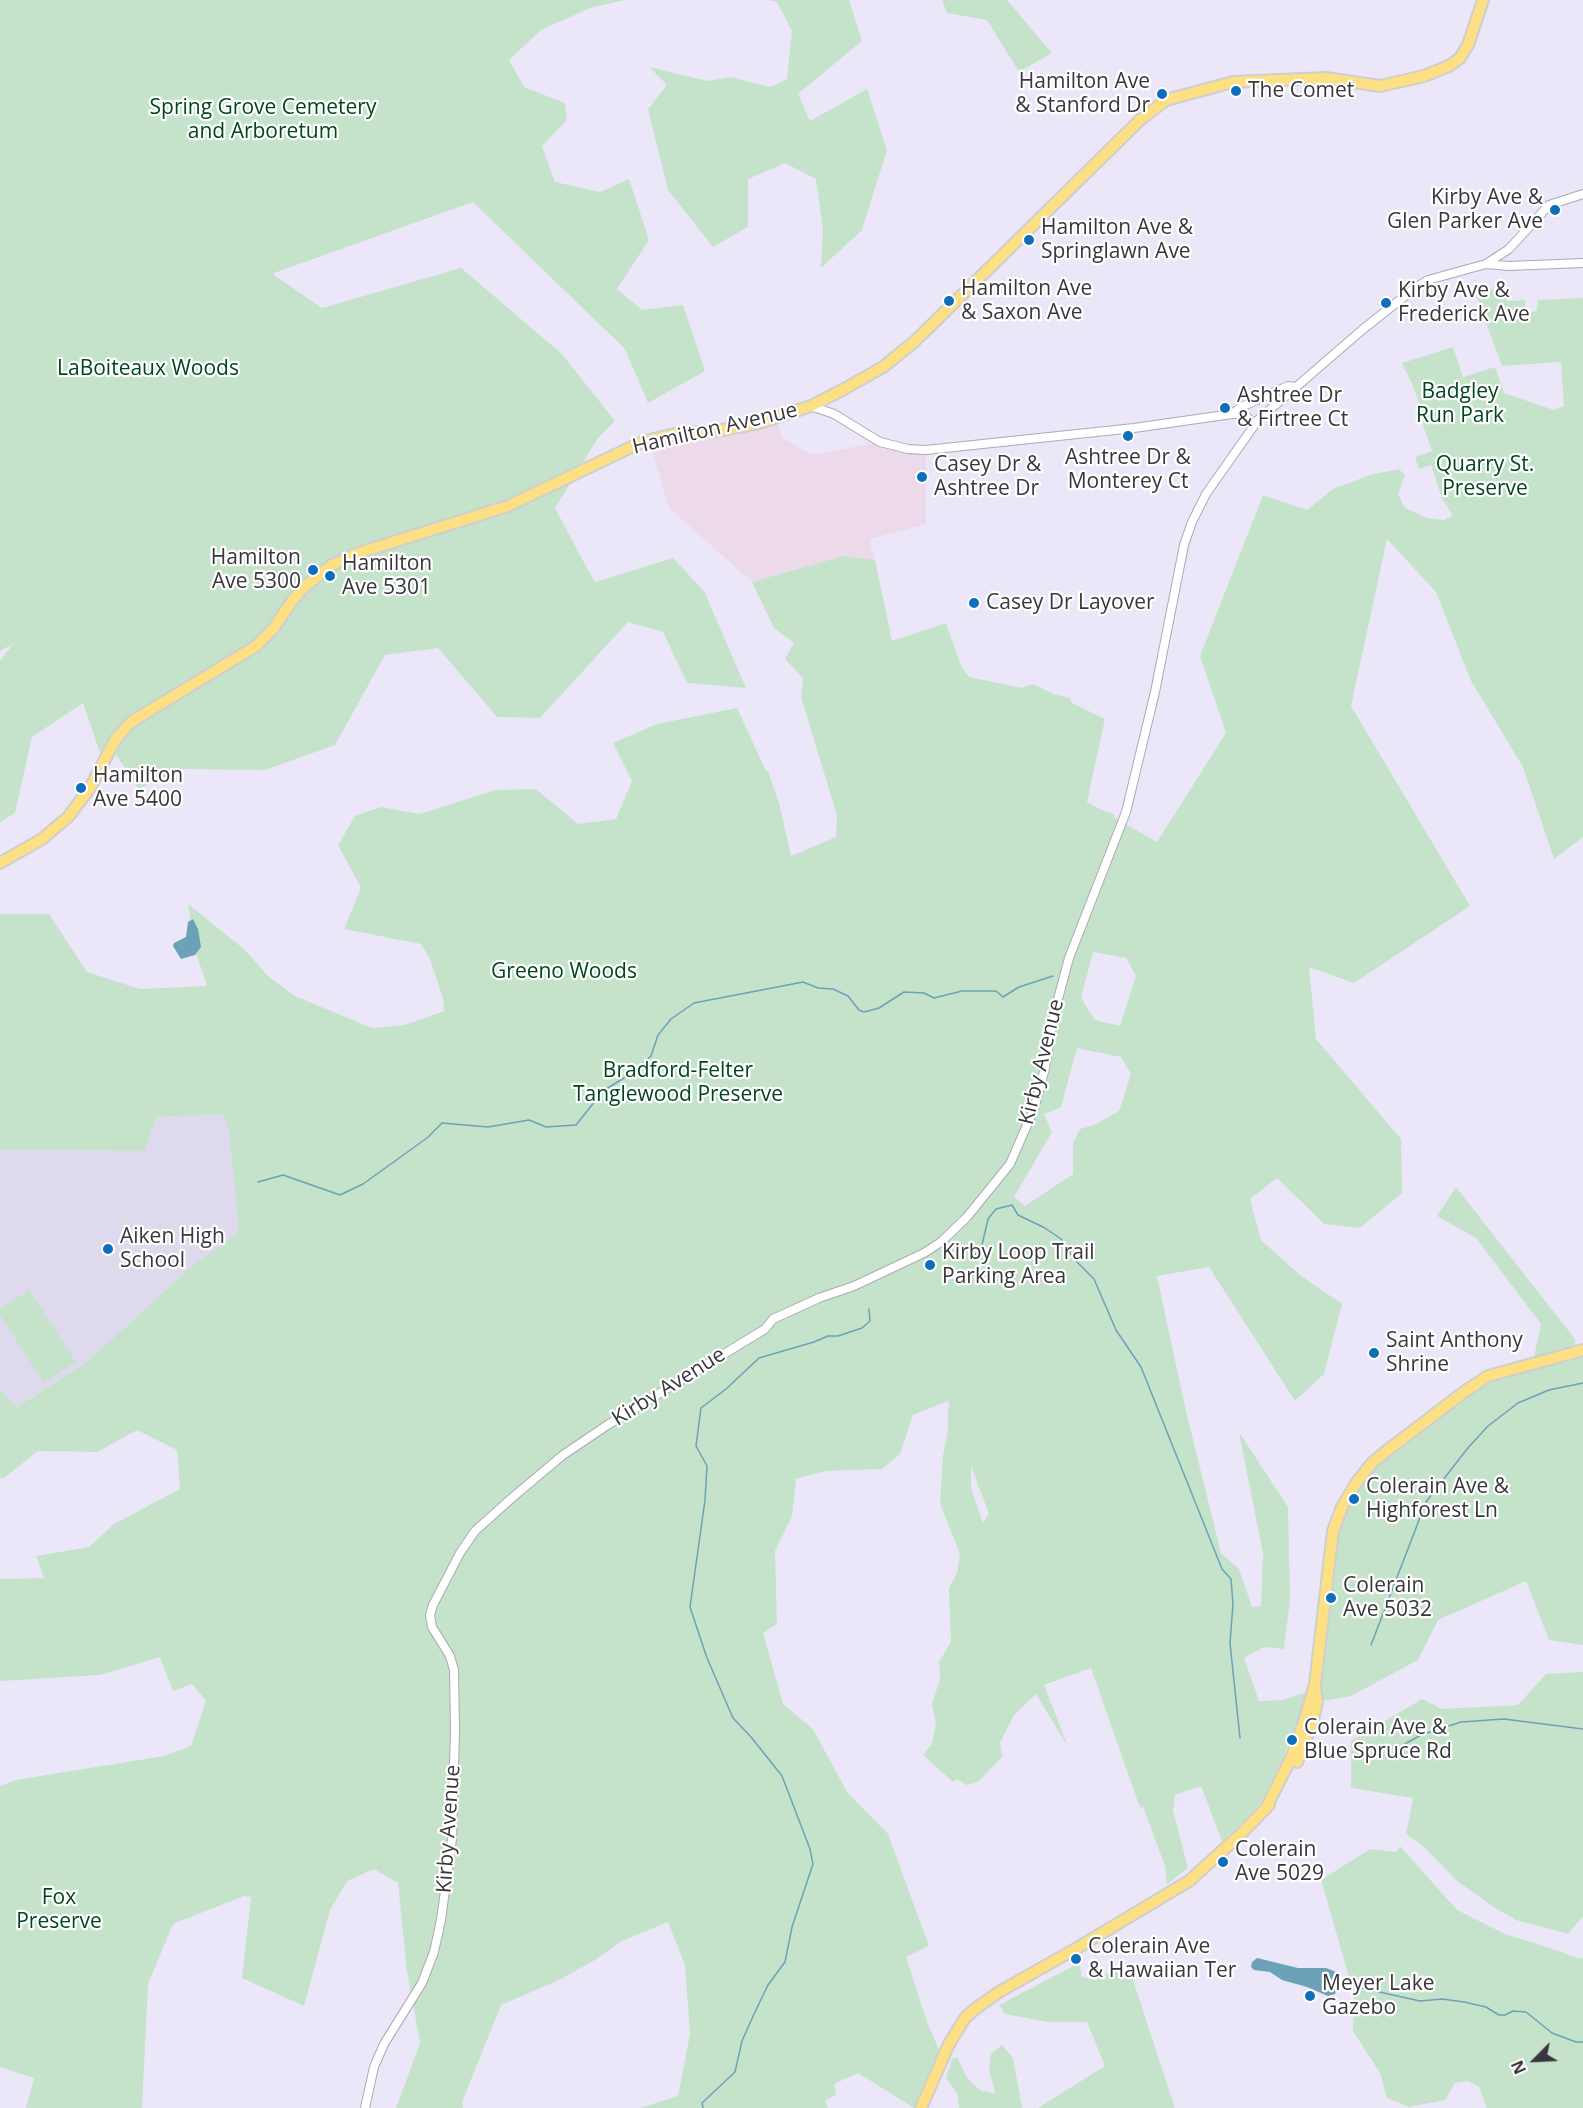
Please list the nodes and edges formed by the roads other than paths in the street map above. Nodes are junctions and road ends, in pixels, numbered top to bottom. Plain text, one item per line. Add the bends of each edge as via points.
1 (1483, 0) edge
2 (1583, 195) edge
3 (1486, 264) junction
4 (1583, 264) edge
5 (1295, 387) junction
6 (829, 396) junction
7 (810, 406) junction
8 (834, 414) junction
9 (1232, 414) junction
10 (1254, 424) junction
11 (0, 863) edge
12 (1583, 1350) edge
13 (365, 2108) edge
14 (921, 2108) edge

1 - 6 main road, Hamilton Avenue via 1460,58 1424,76 1380,86 1326,78 1233,82 1166,100 1140,120 914,342 883,367
2 - 3 street, Kirby Avenue via 1549,205 1509,249
3 - 4 street
3 - 5 street, Kirby Avenue via 1428,280
5 - 9 street via 1288,386
5 - 10 street, Kirby Avenue
6 - 7 main road, Hamilton Avenue
6 - 8 street
7 - 8 street
7 - 11 main road, Hamilton Avenue via 745,426 642,442 508,506 358,553 333,565 297,595 256,646 131,722 115,740 90,788 68,817 42,839
8 - 9 street via 880,442 926,450
9 - 10 street via 1245,416
10 - 13 street, Kirby Avenue via 1206,494 1186,538 1126,812 1075,940 1057,1002 1040,1089 1010,1164 967,1217 937,1245 892,1269 773,1319 765,1329 609,1424 563,1455 513,1497 476,1531 460,1553 430,1615 454,1670 452,1839 441,1920 422,1983 374,2067
12 - 14 main road via 1488,1376 1372,1463 1338,1517 1330,1544 1315,1684 1294,1750 1266,1808 1189,1881 975,2009 949,2044

